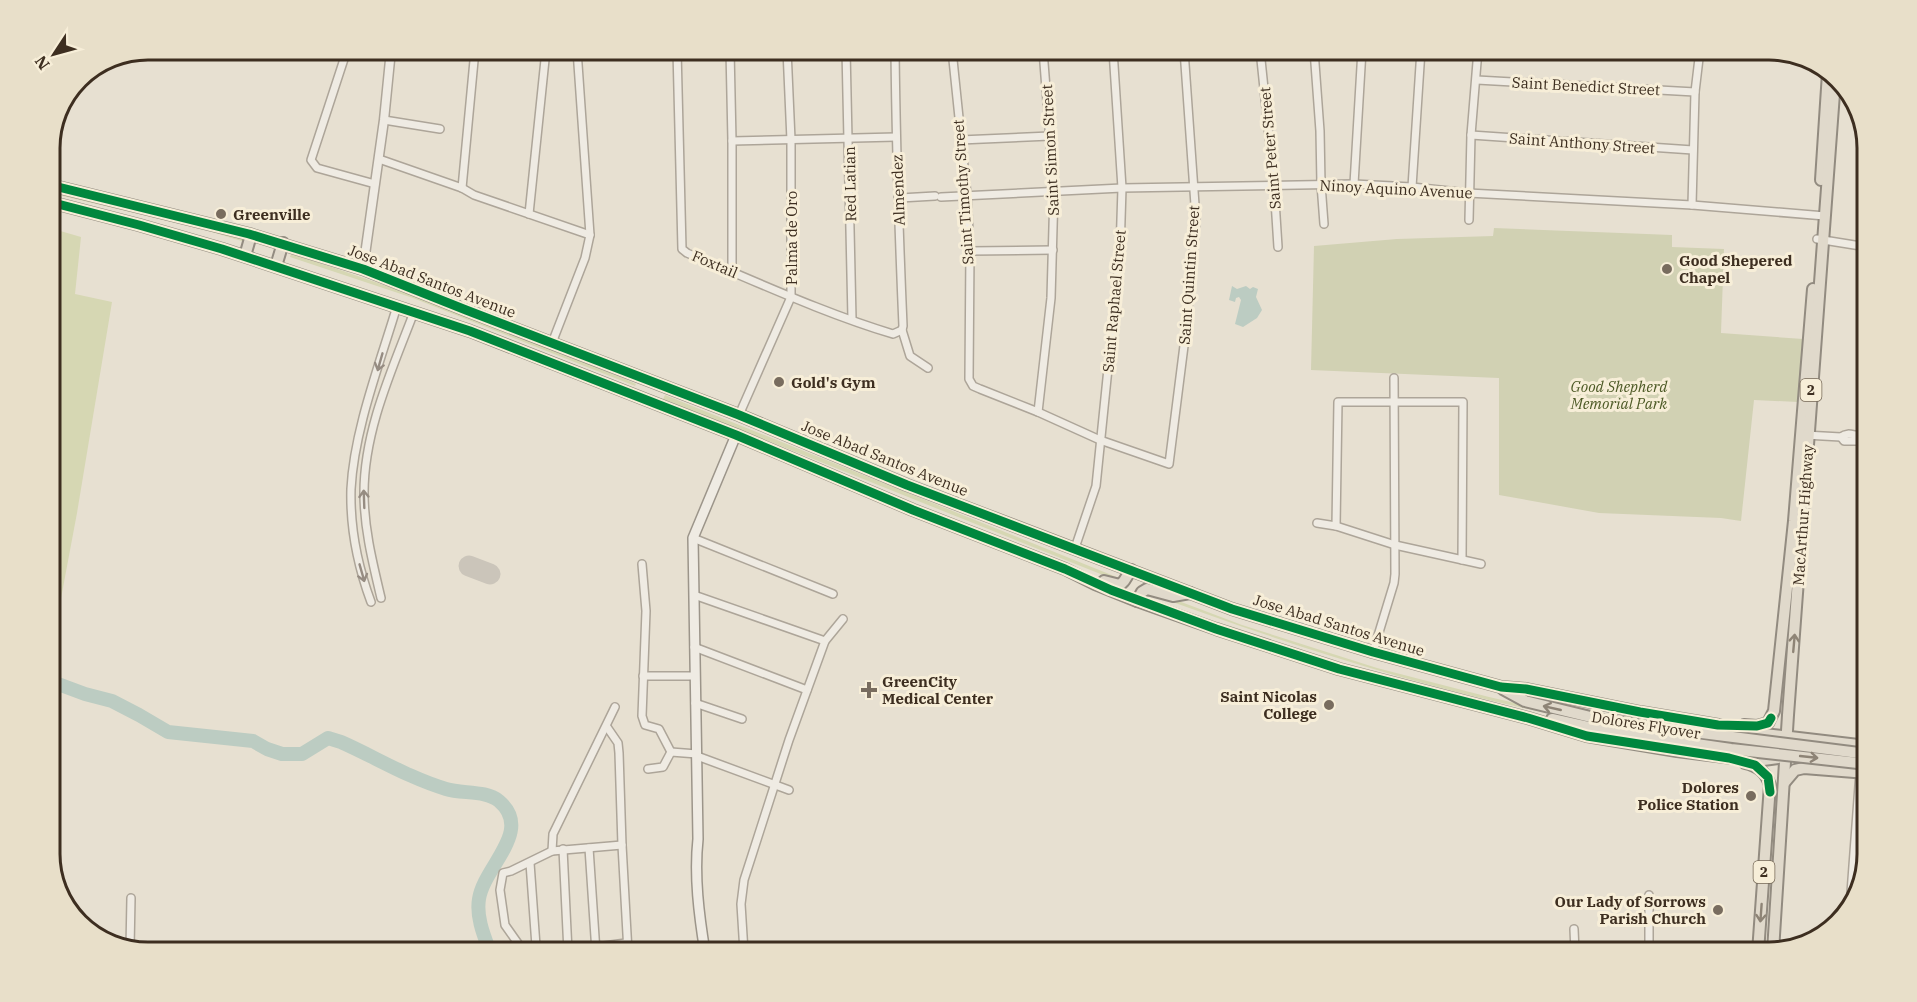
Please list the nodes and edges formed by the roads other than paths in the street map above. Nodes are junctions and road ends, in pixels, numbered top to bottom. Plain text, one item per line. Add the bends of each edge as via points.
1 (344, 60) edge
2 (391, 60) edge
3 (474, 60) edge
4 (545, 60) edge
5 (578, 60) edge
6 (677, 60) edge
7 (730, 60) edge
8 (787, 60) edge
9 (846, 60) edge
10 (895, 60) edge
11 (953, 60) edge
12 (1044, 60) edge
13 (1114, 60) edge
14 (1185, 60) edge
15 (1261, 60) edge
16 (1315, 60) edge
17 (1361, 60) edge
18 (1420, 60) edge
19 (1478, 60) edge
20 (1699, 60) edge
21 (1477, 80) junction
22 (1828, 83) edge
23 (1834, 89) edge
24 (1695, 92) junction
25 (384, 120) junction
26 (440, 129) dead end
27 (1471, 135) junction
28 (1050, 136) junction
29 (896, 137) junction
30 (849, 138) junction
31 (791, 140) junction
32 (960, 140) junction
33 (732, 141) junction
34 (1693, 150) junction
35 (379, 159) junction
36 (375, 184) junction
37 (1274, 184) junction
38 (1320, 184) junction
39 (1354, 184) junction
40 (60, 187) edge
41 (1194, 187) junction
42 (1412, 187) junction
43 (462, 188) junction
44 (1122, 188) junction
45 (1054, 192) junction
46 (1468, 193) junction
47 (966, 195) junction
48 (900, 198) junction
49 (60, 205) edge
50 (1692, 205) junction
51 (529, 214) junction
52 (1822, 215) junction
53 (1468, 220) dead end
54 (1324, 224) dead end
55 (251, 234) junction
56 (590, 235) junction
57 (1820, 239) junction
58 (283, 243) junction
59 (1857, 245) edge
60 (1278, 247) dead end
61 (1053, 250) junction
62 (970, 251) junction
63 (245, 256) junction
64 (276, 266) junction
65 (363, 269) junction
66 (732, 271) junction
67 (791, 297) junction
68 (397, 306) junction
69 (414, 312) junction
70 (852, 320) junction
71 (902, 330) junction
72 (552, 343) junction
73 (928, 368) dead end
74 (642, 377) junction
75 (1394, 378) dead end
76 (664, 386) junction
77 (639, 396) junction
78 (370, 397) junction
79 (382, 401) junction
80 (1395, 403) junction
81 (658, 404) junction
82 (1038, 412) junction
83 (739, 415) junction
84 (736, 435) junction
85 (1804, 435) junction
86 (1100, 440) junction
87 (1857, 440) edge
88 (1317, 523) dead end
89 (1336, 526) junction
90 (367, 534) junction
91 (354, 536) junction
92 (693, 538) junction
93 (1395, 545) junction
94 (1075, 548) junction
95 (1462, 560) junction
96 (642, 564) dead end
97 (1481, 564) dead end
98 (1131, 570) junction
99 (1095, 584) junction
100 (1190, 592) junction
101 (832, 594) dead end
102 (694, 595) junction
103 (381, 598) dead end
104 (1137, 601) junction
105 (371, 602) dead end
106 (843, 619) dead end
107 (825, 641) junction
108 (694, 647) junction
109 (1373, 651) junction
110 (643, 676) junction
111 (694, 676) junction
112 (1501, 687) junction
113 (807, 690) junction
114 (695, 703) junction
115 (615, 707) dead end
116 (1528, 718) junction
117 (1771, 718) joint
118 (742, 719) dead end
119 (1718, 725) junction
120 (1606, 726) junction
121 (607, 727) junction
122 (1756, 733) junction
123 (1787, 737) junction
124 (1857, 747) edge
125 (1857, 747) edge
126 (1786, 751) junction
127 (671, 752) junction
128 (697, 755) junction
129 (1728, 758) junction
130 (1756, 760) junction
131 (648, 769) dead end
132 (1857, 769) edge
133 (1857, 770) edge
134 (1785, 783) junction
135 (774, 785) junction
136 (789, 790) dead end
137 (1857, 805) edge
138 (622, 845) junction
139 (589, 848) junction
140 (563, 849) junction
141 (552, 850) junction
142 (530, 863) junction
143 (1853, 871) joint
144 (1852, 882) edge
145 (1649, 895) dead end
146 (131, 898) dead end
147 (1574, 929) dead end
148 (130, 940) edge
149 (517, 942) edge
150 (536, 942) edge
151 (568, 942) edge
152 (595, 942) edge
153 (626, 942) edge
154 (703, 942) edge
155 (743, 942) edge
156 (1575, 942) edge
157 (1649, 942) edge
158 (1759, 942) edge
159 (1774, 942) edge

1 - 36 street via 311,160 317,168
2 - 25 street
3 - 43 street
4 - 51 street
5 - 56 street
6 - 66 street, Foxtail via 682,249
7 - 33 street
8 - 31 street, Palma de Oro
9 - 30 street, Red Latian
10 - 29 street, Almendez
11 - 32 street, Saint Timothy Street
12 - 28 street, Saint Simon Street
13 - 44 street, Saint Raphael Street
14 - 41 street, Saint Quintin Street
15 - 37 street, Saint Peter Street
16 - 38 street
17 - 39 street
18 - 42 street
19 - 21 street
20 - 24 street
21 - 24 street, Saint Benedict Street
21 - 27 street
22 - 52 highway, MacArthur Highway / 2
23 - 52 highway, MacArthur Highway / 2
24 - 34 street
25 - 26 street
25 - 35 street
27 - 34 street, Saint Anthony Street
27 - 46 street
28 - 32 street
28 - 45 street, Saint Simon Street
29 - 30 street
29 - 48 street, Almendez
30 - 31 street
30 - 70 street, Red Latian
31 - 33 street
31 - 67 street, Palma de Oro
32 - 47 street, Saint Timothy Street
33 - 66 street
34 - 50 street
35 - 36 street
35 - 43 street
36 - 65 street
37 - 38 street, Ninoy Aquino Avenue
37 - 41 street, Ninoy Aquino Avenue
37 - 60 street, Saint Peter Street
38 - 39 street, Ninoy Aquino Avenue
38 - 54 street
39 - 42 street, Ninoy Aquino Avenue
40 - 55 highway, Jose Abad Santos Avenue
41 - 44 street, Ninoy Aquino Avenue
41 - 86 street, Saint Quintin Street via 1192,264 1169,464
42 - 46 street, Ninoy Aquino Avenue
43 - 51 street
44 - 45 street, Ninoy Aquino Avenue
44 - 86 street, Saint Raphael Street via 1120,251
45 - 47 street, Ninoy Aquino Avenue
45 - 61 street, Saint Simon Street
46 - 50 street, Ninoy Aquino Avenue
46 - 53 street
47 - 48 street, Ninoy Aquino Avenue
47 - 62 street, Saint Timothy Street
48 - 71 street, Almendez
49 - 63 highway
50 - 52 street, Ninoy Aquino Avenue
51 - 56 street
52 - 57 highway, MacArthur Highway / 2
55 - 58 highway, Jose Abad Santos Avenue
55 - 63 highway
56 - 72 street
57 - 59 street
57 - 85 highway, MacArthur Highway / 2
58 - 64 highway
58 - 65 highway, Jose Abad Santos Avenue
61 - 62 street
61 - 82 street, Saint Simon Street
62 - 82 street, Saint Timothy Street via 969,379 973,386
63 - 64 highway
64 - 68 highway
65 - 72 highway, Jose Abad Santos Avenue
66 - 67 street, Foxtail
67 - 70 street, Foxtail
67 - 83 street, Palma de Oro
68 - 69 highway
68 -> 78 street
69 - 77 highway
69 - 79 street
70 - 71 street, Foxtail via 893,334
71 - 73 street, Almendez via 910,356
72 - 74 highway, Jose Abad Santos Avenue
74 - 76 highway, Jose Abad Santos Avenue
74 - 77 highway
75 - 80 street
76 - 81 highway
76 - 83 highway, Jose Abad Santos Avenue
77 - 81 highway
78 - 79 street
78 - 91 street via 352,482
90 -> 79 street via 364,474
80 - 89 street via 1338,402
80 - 93 street
80 - 95 street via 1463,402
81 - 84 highway
82 - 86 street
83 - 94 highway, Jose Abad Santos Avenue via 907,485
84 - 92 main road
84 - 99 highway
85 - 87 street
85 - 117 highway, MacArthur Highway / 2
123 -> 85 highway, MacArthur Highway / 2
86 - 94 street, Saint Raphael Street via 1096,486
88 - 89 street
89 - 93 street
90 - 91 street
90 - 103 street
91 -> 105 street
92 - 101 street
92 - 102 main road
93 - 95 street
93 - 109 street via 1394,583
94 - 98 highway, Jose Abad Santos Avenue
95 - 97 street
96 - 110 street via 646,611
98 - 99 highway via 1120,585 1099,579
98 - 100 highway, Jose Abad Santos Avenue
99 - 104 highway
100 - 104 highway via 1173,596 1147,589
100 - 109 highway, Jose Abad Santos Avenue via 1232,609
102 - 107 street
102 - 108 main road
104 - 116 highway via 1339,669
106 - 107 street
107 - 113 street
108 - 111 main road
108 - 113 street
109 - 112 highway, Jose Abad Santos Avenue
110 - 111 street
110 - 127 street via 645,725 659,729
111 - 114 main road
112 - 119 highway, Jose Abad Santos Avenue
120 -> 112 highway, Dolores Flyover via 1525,701
113 - 135 street
114 - 118 street
114 - 128 main road
115 - 121 street
116 - 120 highway, Dolores Flyover
116 - 129 highway via 1587,736
117 - 119 highway, Jose Abad Santos Avenue / 2 via 1757,726
119 - 122 highway, Jose Abad Santos Avenue
120 - 125 highway, Dolores Flyover, bridge
120 -> 132 highway, Dolores Flyover, bridge
121 - 138 street via 618,743
121 - 141 street via 553,834
122 - 123 highway, Jose Abad Santos Avenue
122 - 130 highway via 1765,744
123 - 124 highway, Jose Abad Santos Avenue
123 - 126 highway, MacArthur Highway / 2
126 - 130 highway via 1778,758
126 - 134 highway, MacArthur Highway / 2
127 - 128 street
127 - 131 street via 663,767
128 - 135 street
128 - 154 main road via 696,860
129 - 130 highway
129 -> 158 highway, 2 via 1755,765 1768,777
133 - 134 highway via 1804,768 1795,770
134 - 159 highway, MacArthur Highway / 2
135 - 136 street
135 - 155 street via 744,880
137 - 143 street
138 - 139 street
138 - 153 street
139 - 140 street
139 - 152 street
140 - 141 street
140 - 151 street
141 - 142 street
142 - 149 street via 503,873 500,890 505,925
142 - 150 street
143 - 144 street
145 - 157 street
146 - 148 street
147 - 156 street

